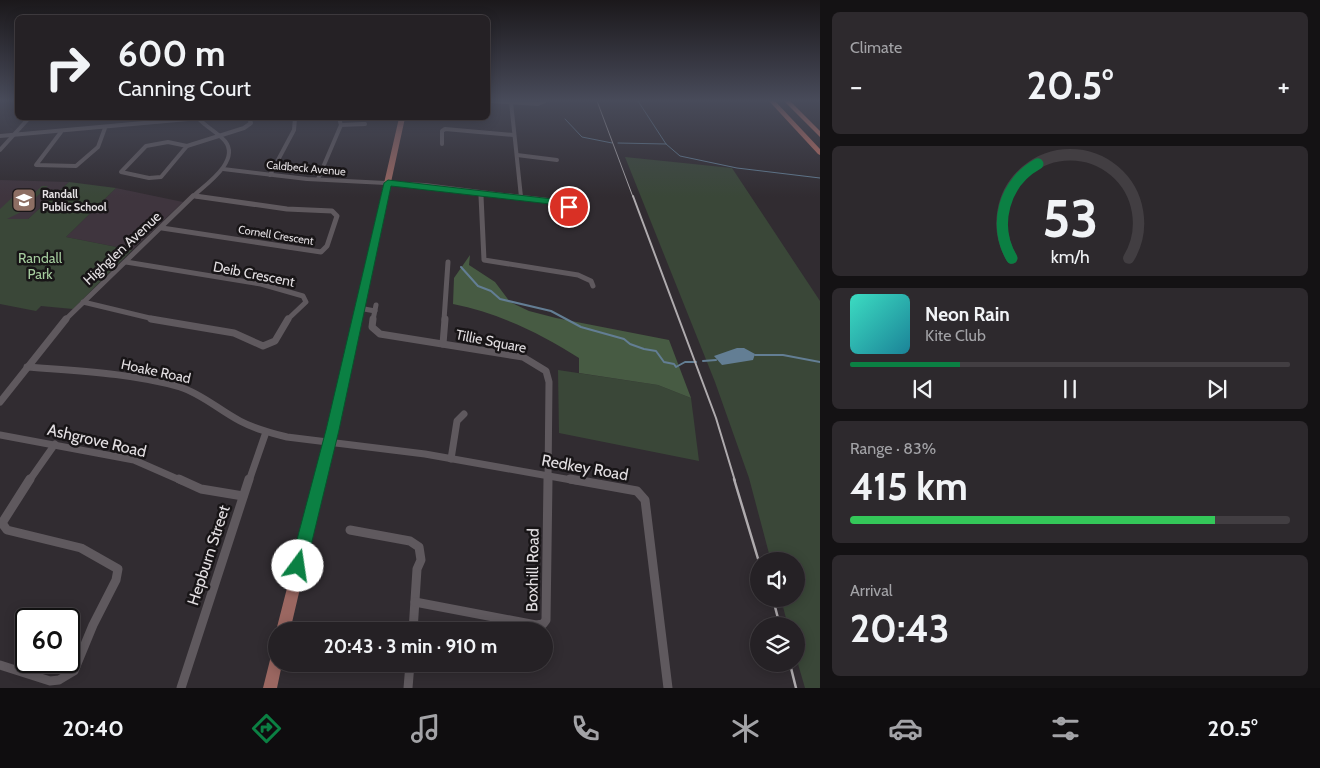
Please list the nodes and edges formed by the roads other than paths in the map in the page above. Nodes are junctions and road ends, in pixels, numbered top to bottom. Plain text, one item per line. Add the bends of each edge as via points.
1 (43, 133) edge
2 (59, 133) edge
3 (103, 133) edge
4 (217, 133) edge
5 (229, 133) edge
6 (292, 133) edge
7 (338, 133) edge
8 (399, 133) edge
9 (442, 133) edge
10 (492, 133) edge
11 (802, 133) edge
12 (13, 135) junction
13 (514, 135) joint
14 (0, 136) edge
15 (220, 136) junction
16 (442, 144) dead end
17 (187, 146) junction
18 (0, 150) edge
19 (820, 153) edge
20 (517, 155) junction
21 (557, 160) dead end
22 (223, 169) junction
23 (270, 175) junction
24 (318, 179) junction
25 (388, 183) junction
26 (481, 192) junction
27 (195, 196) junction
28 (521, 198) junction
29 (572, 222) dead end
30 (162, 228) junction
31 (126, 262) junction
32 (448, 262) dead end
33 (593, 286) dead end
34 (83, 302) junction
35 (359, 308) junction
36 (443, 344) junction
37 (27, 367) junction
38 (0, 402) edge
39 (464, 414) dead end
40 (266, 432) junction
41 (0, 435) edge
42 (55, 444) junction
43 (329, 444) junction
44 (450, 459) junction
45 (548, 476) junction
46 (243, 496) junction
47 (350, 530) dead end
48 (415, 602) junction
49 (285, 622) edge
50 (414, 622) edge
51 (0, 665) edge
52 (274, 672) edge
53 (409, 672) edge
54 (181, 688) edge
55 (270, 688) edge
56 (408, 688) edge
57 (668, 688) edge

1 - 12 street
2 - 3 street via 36,165 76,166 98,147
4 - 15 street
5 - 15 street
6 - 23 street
7 - 24 street
8 - 25 main road
9 - 16 street
10 - 13 street
11 - 19 highway
12 - 14 street
12 - 18 street
13 - 20 street
15 - 17 street
15 - 22 street via 231,150
17 - 17 street via 168,142 146,146 121,172 160,177
20 - 21 street
20 - 28 street
22 - 23 street, Caldbeck Avenue
22 - 27 street, Highglen Avenue
23 - 24 street, Caldbeck Avenue
24 - 25 street, Caldbeck Avenue
25 - 26 street, Caldbeck Avenue
25 - 35 main road
26 - 28 street, Caldbeck Avenue
26 - 33 street via 484,260 578,275 591,281
27 - 30 street, Highglen Avenue
27 - 30 street, Cornell Crescent via 287,209 332,211 337,216 327,246 321,252
28 - 29 street, Caldbeck Avenue via 565,203
30 - 31 street, Highglen Avenue
31 - 34 street, Highglen Avenue
31 - 34 street, Deib Crescent via 274,288 303,296 306,302 286,322 274,342 267,346 234,333 144,318
32 - 36 street, Tillie Square
34 - 37 street, Highglen Avenue via 57,328
35 - 36 street, Tillie Square via 376,308 372,327 376,332
35 - 43 main road
36 - 45 street, Tillie Square via 523,357 546,371 550,404
37 - 38 street, Highglen Avenue
37 - 40 street, Hoake Road via 110,374 179,387
39 - 44 street via 457,420
40 - 43 street, Hoake Road
40 - 46 street, Hepburn Street
41 - 42 street, Ashgrove Road
42 - 46 street, Ashgrove Road via 134,460 201,489
42 - 51 street via 2,523 7,530 81,548 118,569 116,580 74,671 59,680 50,681
43 - 44 street, Redkey Road
43 - 49 main road
44 - 45 street, Redkey Road
45 - 48 street, Boxhill Road via 547,612 543,624
45 - 57 street, Redkey Road via 642,494
46 - 54 street, Hepburn Street
47 - 48 street via 416,544 422,560 417,569
48 - 50 street
52 - 55 main road
53 - 56 street

